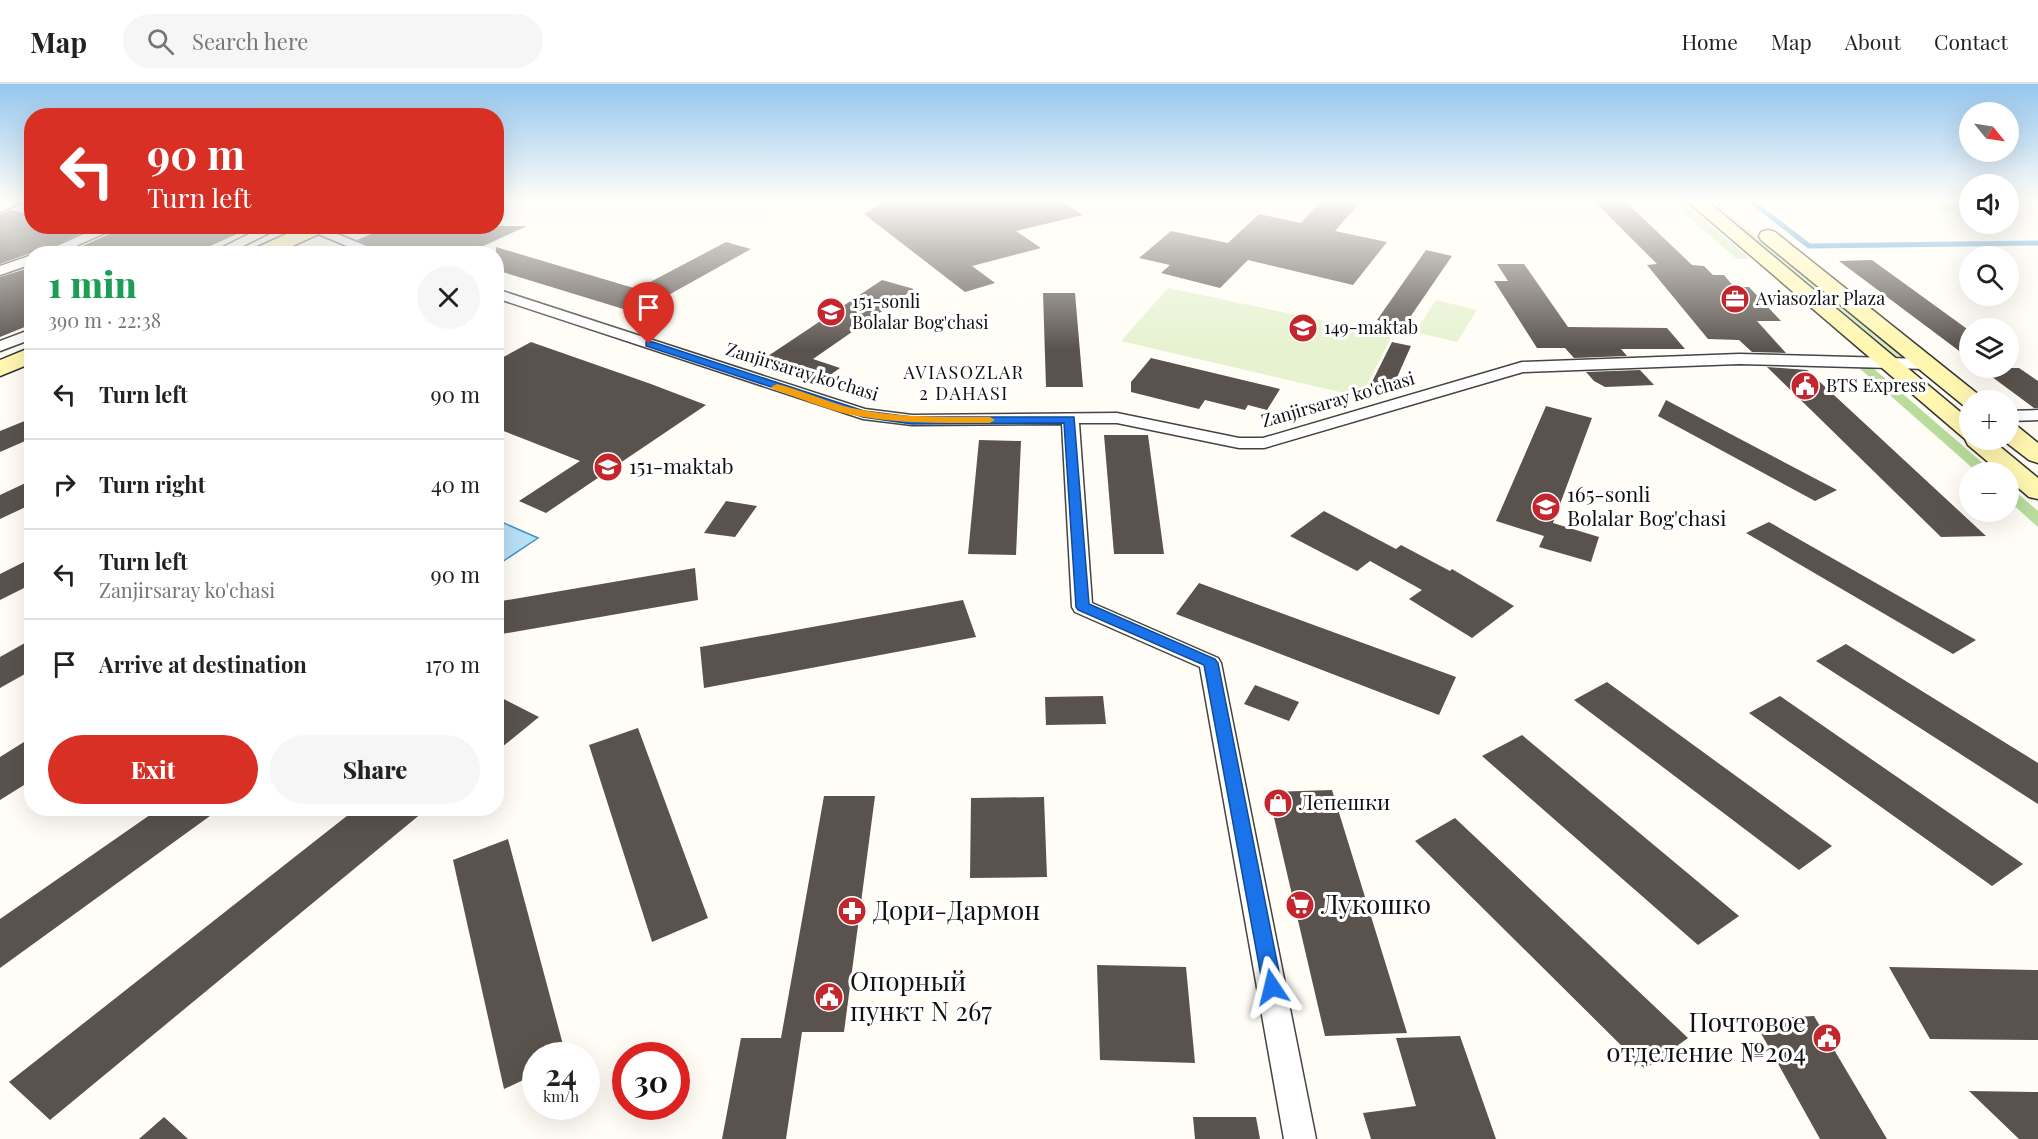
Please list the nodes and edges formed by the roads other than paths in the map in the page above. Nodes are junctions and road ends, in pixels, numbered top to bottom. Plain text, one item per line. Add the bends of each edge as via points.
1 (1754, 250) edge
2 (1786, 250) edge
3 (24, 262) edge
4 (0, 271) edge
5 (504, 296) edge
6 (24, 336) edge
7 (0, 346) edge
8 (24, 358) edge
9 (1885, 361) junction
10 (1927, 364) junction
11 (0, 369) edge
12 (1959, 390) edge
13 (2038, 415) edge
14 (2019, 416) edge
15 (1070, 419) junction
16 (1959, 424) edge
17 (2019, 440) edge
18 (1989, 450) edge
19 (2038, 455) edge
20 (2038, 491) edge
21 (1300, 1139) edge

1 - 9 main road
2 - 10 main road
3 - 4 street
5 - 15 street, Zanjirsaray ko'chasi via 855,412 912,420
6 - 7 street
8 - 11 main road
9 - 10 street, Zanjirsaray ko'chasi
9 - 15 street, Zanjirsaray ko'chasi via 1739,359 1522,367 1264,443 1239,443 1117,418
9 - 16 main road
10 - 12 main road
13 - 14 street
15 - 21 street via 1082,607 1210,663
17 - 19 main road
18 - 20 main road

